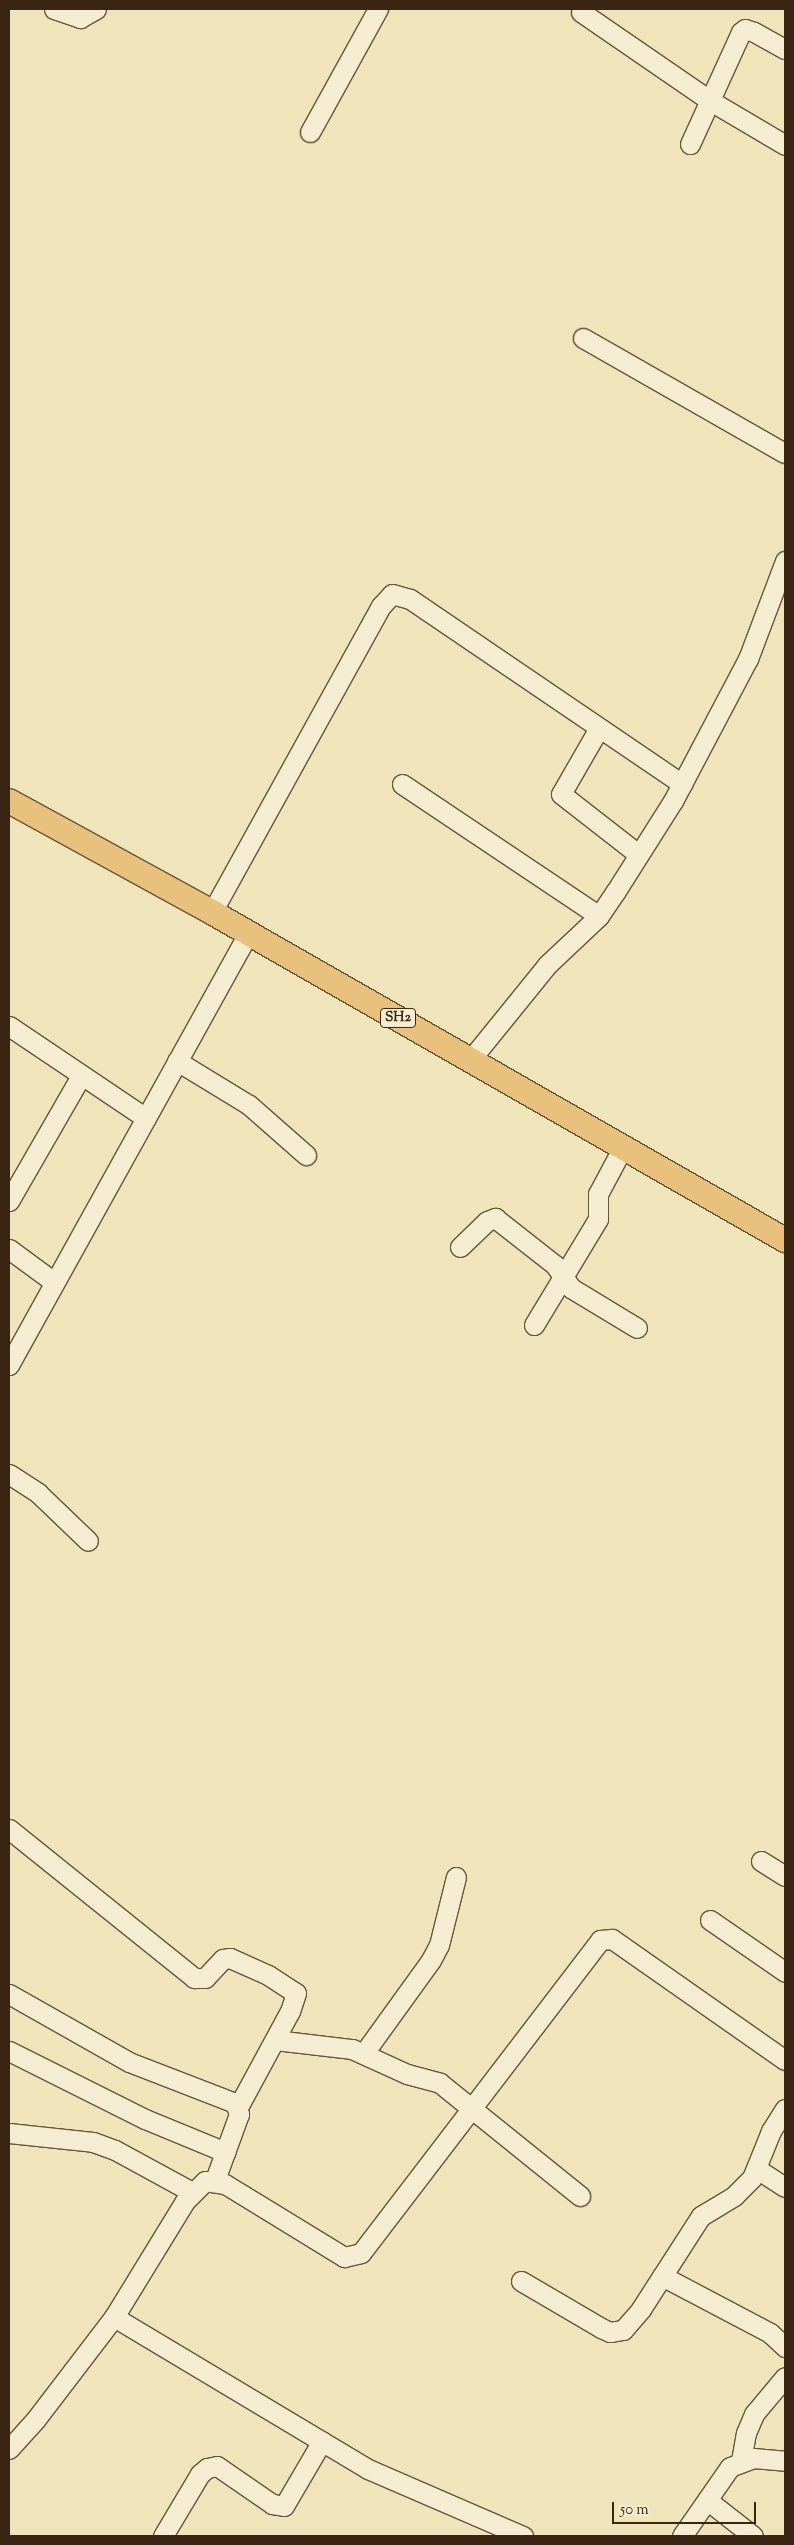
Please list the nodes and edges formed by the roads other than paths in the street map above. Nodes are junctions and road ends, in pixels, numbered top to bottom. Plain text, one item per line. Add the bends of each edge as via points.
1 (54, 9) edge
2 (96, 9) edge
3 (378, 9) edge
4 (581, 12) dead end
5 (785, 49) edge
6 (709, 100) junction
7 (310, 132) dead end
8 (690, 144) dead end
9 (785, 145) edge
10 (583, 338) dead end
11 (785, 453) edge
12 (785, 561) edge
13 (600, 728) junction
14 (402, 784) dead end
15 (682, 784) junction
16 (9, 801) edge
17 (638, 854) junction
18 (212, 912) junction
19 (599, 916) junction
20 (248, 933) junction
21 (9, 1026) edge
22 (471, 1059) junction
23 (177, 1062) junction
24 (81, 1076) junction
25 (146, 1118) junction
26 (623, 1147) junction
27 (306, 1156) dead end
28 (9, 1201) edge
29 (785, 1240) edge
30 (460, 1247) dead end
31 (9, 1249) edge
32 (564, 1278) junction
33 (54, 1282) junction
34 (534, 1325) dead end
35 (638, 1328) dead end
36 (9, 1365) edge
37 (9, 1474) edge
38 (88, 1541) dead end
39 (9, 1829) edge
40 (761, 1861) dead end
41 (785, 1876) edge
42 (456, 1877) dead end
43 (710, 1920) dead end
44 (785, 1972) edge
45 (9, 1994) edge
46 (275, 2040) junction
47 (9, 2052) edge
48 (364, 2053) junction
49 (785, 2060) edge
50 (238, 2107) junction
51 (785, 2109) edge
52 (472, 2110) junction
53 (9, 2133) edge
54 (226, 2152) junction
55 (757, 2169) junction
56 (215, 2180) junction
57 (785, 2187) edge
58 (192, 2192) junction
59 (580, 2196) dead end
60 (662, 2276) junction
61 (521, 2281) dead end
62 (114, 2317) junction
63 (785, 2347) edge
64 (785, 2377) edge
65 (322, 2441) junction
66 (9, 2449) edge
67 (785, 2460) edge
68 (741, 2461) junction
69 (707, 2500) junction
70 (163, 2536) edge
71 (523, 2536) edge
72 (682, 2536) edge
73 (753, 2536) edge

1 - 2 street via 80,18
3 - 7 street
4 - 6 street
5 - 6 street via 745,29
6 - 8 street
6 - 9 street
10 - 11 street
12 - 15 street via 748,658
13 - 15 street
13 - 17 street via 561,794
13 - 18 street via 410,599 392,594 381,606
14 - 19 street
15 - 17 street
16 - 18 main road, SH2
17 - 19 street
18 - 20 main road, SH2
19 - 22 street via 547,965
20 - 22 main road, SH2
20 - 23 street
21 - 24 street
22 - 26 main road, SH2
23 - 25 street
23 - 27 street via 249,1105
24 - 25 street
24 - 28 street
25 - 33 street
26 - 29 main road, SH2
26 - 32 street via 598,1194 598,1219
30 - 32 street via 487,1220 495,1218 555,1264
31 - 33 street
32 - 34 street
32 - 35 street via 571,1288
33 - 36 street
37 - 38 street via 38,1493
39 - 46 street via 194,1978 205,1978 223,1959 230,1958 268,1975 296,1993
40 - 41 street
42 - 48 street via 439,1945
43 - 44 street
45 - 50 street via 129,2062 231,2100
46 - 48 street via 338,2046
46 - 50 street
47 - 54 street via 145,2119
48 - 52 street via 407,2074 440,2083
49 - 52 street via 612,1939 600,1940
50 - 54 street
51 - 55 street via 771,2131
52 - 56 street via 367,2247 353,2257 333,2251
52 - 59 street
53 - 58 street via 93,2142 115,2150
54 - 56 street
55 - 57 street
55 - 60 street via 744,2188 701,2216
56 - 58 street via 205,2181
58 - 62 street
60 - 61 street via 631,2323 622,2330 610,2332
60 - 63 street via 763,2329
62 - 65 street
62 - 66 street
64 - 68 street via 754,2414 746,2433
65 - 70 street via 284,2506 272,2504 223,2469 212,2466 200,2474
65 - 71 street via 368,2469
67 - 68 street via 765,2457
68 - 69 street via 730,2467
69 - 72 street
69 - 73 street

